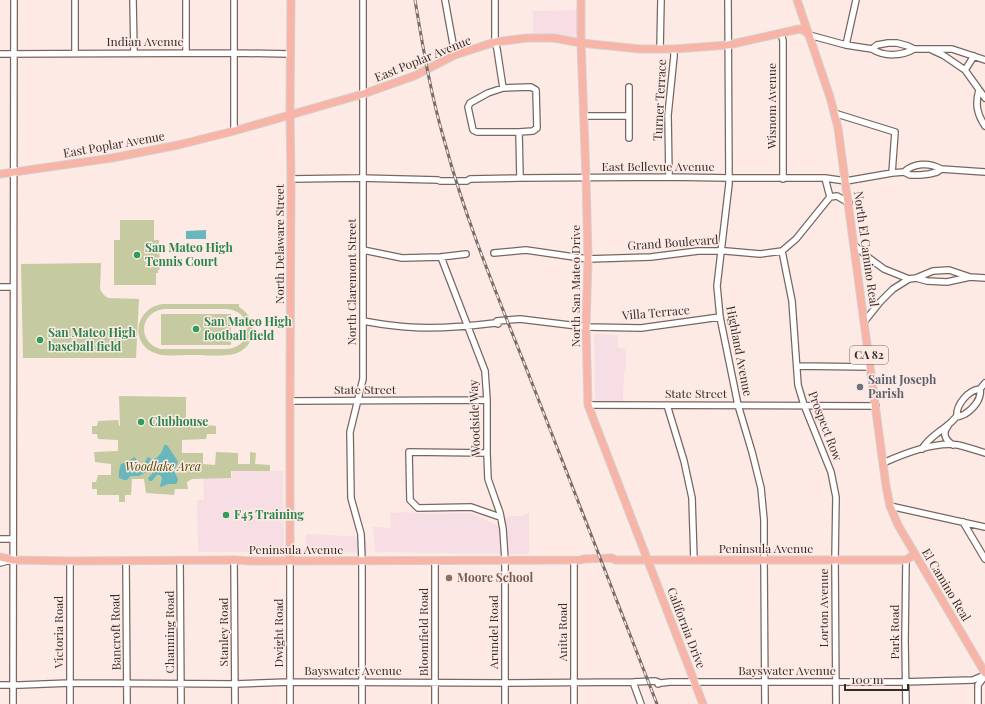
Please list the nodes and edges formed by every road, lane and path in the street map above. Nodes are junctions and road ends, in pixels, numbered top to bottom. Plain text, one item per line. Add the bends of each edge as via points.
1 (14, 0) edge
2 (75, 0) edge
3 (133, 0) edge
4 (186, 0) edge
5 (234, 0) edge
6 (291, 0) edge
7 (364, 0) edge
8 (445, 0) edge
9 (495, 0) edge
10 (581, 0) edge
11 (660, 0) edge
12 (728, 0) edge
13 (797, 0) edge
14 (856, 0) edge
15 (781, 33) junction
16 (809, 35) junction
17 (495, 42) junction
18 (581, 43) junction
19 (728, 45) junction
20 (846, 46) junction
21 (660, 49) junction
22 (674, 49) junction
23 (872, 49) junction
24 (914, 49) junction
25 (930, 49) junction
26 (75, 53) junction
27 (134, 53) junction
28 (186, 53) junction
29 (234, 53) junction
30 (0, 54) edge
31 (14, 54) junction
32 (290, 54) junction
33 (455, 55) junction
34 (974, 56) junction
35 (985, 60) edge
36 (965, 70) junction
37 (629, 87) dead end
38 (503, 88) junction
39 (979, 90) junction
40 (363, 94) junction
41 (985, 98) edge
42 (834, 113) junction
43 (290, 115) junction
44 (584, 116) junction
45 (629, 116) junction
46 (985, 126) edge
47 (234, 131) junction
48 (519, 132) junction
49 (629, 138) dead end
50 (941, 169) junction
51 (14, 172) junction
52 (904, 172) junction
53 (985, 172) edge
54 (892, 173) junction
55 (0, 174) edge
56 (586, 177) junction
57 (669, 177) junction
58 (363, 178) junction
59 (520, 178) junction
60 (729, 178) junction
61 (825, 178) junction
62 (291, 179) junction
63 (783, 179) junction
64 (846, 181) junction
65 (830, 197) junction
66 (849, 203) junction
67 (854, 245) junction
68 (363, 250) junction
69 (721, 250) junction
70 (782, 251) junction
71 (494, 252) dead end
72 (466, 254) dead end
73 (441, 257) junction
74 (588, 259) junction
75 (970, 277) junction
76 (916, 278) junction
77 (985, 278) edge
78 (908, 279) junction
79 (0, 287) edge
80 (13, 287) junction
81 (720, 317) junction
82 (363, 321) junction
83 (864, 322) junction
84 (468, 326) junction
85 (586, 327) junction
86 (797, 366) junction
87 (870, 367) junction
88 (985, 383) edge
89 (980, 389) junction
90 (488, 400) junction
91 (290, 401) junction
92 (358, 401) junction
93 (588, 405) junction
94 (667, 405) junction
95 (738, 405) junction
96 (804, 405) junction
97 (876, 406) junction
98 (957, 416) junction
99 (949, 424) junction
100 (954, 445) junction
101 (922, 449) junction
102 (487, 453) junction
103 (985, 453) edge
104 (883, 463) junction
105 (890, 506) junction
106 (500, 517) junction
107 (963, 522) junction
108 (985, 527) edge
109 (0, 539) edge
110 (13, 539) junction
111 (915, 554) junction
112 (0, 557) edge
113 (985, 559) edge
114 (13, 560) junction
115 (180, 560) junction
116 (234, 560) junction
117 (435, 560) junction
118 (504, 560) junction
119 (577, 560) junction
120 (648, 560) junction
121 (694, 560) junction
122 (906, 560) junction
123 (70, 561) junction
124 (126, 561) junction
125 (290, 561) junction
126 (362, 561) junction
127 (764, 561) junction
128 (835, 561) junction
129 (0, 563) edge
130 (985, 675) edge
131 (290, 682) junction
132 (574, 682) junction
133 (633, 682) junction
134 (695, 682) junction
135 (836, 682) junction
136 (906, 682) junction
137 (70, 683) junction
138 (127, 683) junction
139 (181, 683) junction
140 (362, 683) junction
141 (435, 683) junction
142 (505, 683) junction
143 (765, 683) junction
144 (235, 684) junction
145 (0, 685) edge
146 (13, 685) junction
147 (13, 704) edge
148 (70, 704) edge
149 (127, 704) edge
150 (181, 704) edge
151 (235, 704) edge
152 (290, 704) edge
153 (362, 704) edge
154 (435, 704) edge
155 (505, 704) edge
156 (574, 704) edge
157 (641, 704) edge
158 (703, 704) edge
159 (765, 704) edge
160 (836, 704) edge
161 (906, 704) edge
162 (978, 704) edge

1 - 31 street
2 - 26 street
3 - 27 street
4 - 28 street
5 - 29 street
6 - 32 main road, North Delaware Street
7 - 40 street, North Claremont Street
8 - 33 street
9 - 17 street
10 - 18 main road, North San Mateo Drive
11 - 21 street
12 - 19 street, Highland Avenue
13 - 16 main road, North El Camino Real / CA 82
14 - 20 street
15 - 16 main road, East Poplar Avenue via 799,29
15 - 19 main road, East Poplar Avenue
15 - 63 street, Wisnom Avenue
16 - 20 street
16 - 42 main road, North El Camino Real / CA 82
17 - 18 main road, East Poplar Avenue via 554,38
17 - 33 main road, East Poplar Avenue
17 - 38 street
18 - 21 main road, East Poplar Avenue
18 - 44 main road, North San Mateo Drive
19 - 22 main road, East Poplar Avenue
19 - 60 street, Highland Avenue
20 - 23 street
21 - 22 main road, East Poplar Avenue
22 - 57 street, Turner Terrace via 668,115
23 - 24 street via 892,55 907,53
23 - 24 street via 878,45 897,43
24 - 25 street
25 - 34 street via 952,49
25 - 36 street
26 - 27 street, Indian Avenue
26 - 31 street, Indian Avenue
27 - 28 street, Indian Avenue
28 - 29 street, Indian Avenue
29 - 32 street, Indian Avenue
29 - 47 street
30 - 31 street, Indian Avenue
31 - 51 street
32 - 43 main road, North Delaware Street
33 - 40 main road, East Poplar Avenue via 414,76
34 - 35 street
34 - 36 street
36 - 39 street
37 - 45 street
38 - 48 street via 531,86 536,90 537,128 533,131
38 - 48 street via 470,102 468,107 473,130
39 - 41 street
39 - 46 street via 977,108
40 - 43 main road, East Poplar Avenue
40 - 58 street, North Claremont Street
42 - 54 street via 895,132
42 - 64 main road, North El Camino Real / CA 82
43 - 47 main road, East Poplar Avenue
43 - 62 main road, North Delaware Street
44 - 45 street
44 - 56 main road, North San Mateo Drive
45 - 49 street
47 - 51 main road, East Poplar Avenue via 112,158
48 - 59 street
50 - 52 street via 920,175
50 - 52 street via 925,165 913,166
50 - 53 street
51 - 55 main road, East Poplar Avenue
51 - 80 street
52 - 54 street, East Bellevue Avenue
54 - 64 street, East Bellevue Avenue
56 - 57 street, East Bellevue Avenue
56 - 59 street, East Bellevue Avenue
56 - 74 main road, North San Mateo Drive
57 - 60 street, East Bellevue Avenue
58 - 59 street, East Bellevue Avenue via 440,181
58 - 62 street, East Bellevue Avenue
58 - 68 street, North Claremont Street
60 - 63 street, East Bellevue Avenue
60 - 69 street, Highland Avenue
61 - 63 street, East Bellevue Avenue
61 - 64 street, East Bellevue Avenue
61 - 65 street
62 - 91 main road, North Delaware Street
64 - 66 main road, North El Camino Real / CA 82
65 - 66 street via 837,196
65 - 70 street via 796,239
66 - 67 main road, North El Camino Real / CA 82
67 - 78 street via 884,269
67 - 83 main road, North El Camino Real / CA 82
68 - 73 street via 402,258
68 - 82 street, North Claremont Street
69 - 70 street, Grand Boulevard via 760,254
69 - 74 street, Grand Boulevard via 652,257
69 - 81 street, Highland Avenue via 717,286
70 - 86 street, Prospect Row via 792,300
71 - 74 street, Grand Boulevard via 526,250
72 - 73 street
73 - 84 street, Woodside Way
74 - 85 main road, North San Mateo Drive
75 - 76 street via 947,282
75 - 76 street via 950,270 933,271
75 - 77 street
76 - 78 street
78 - 83 street via 893,289
79 - 80 street
80 - 110 street
81 - 85 street, Villa Terrace via 641,328
81 - 95 street, Highland Avenue
82 - 84 street, Villa Terrace via 437,328
82 - 92 street, North Claremont Street via 363,379
83 - 87 main road, North El Camino Real / CA 82
84 - 85 street, Villa Terrace via 522,320
84 - 90 street, Woodside Way via 485,371
85 - 93 main road, North San Mateo Drive
86 - 87 street
86 - 96 street, Prospect Row via 798,385
87 - 97 main road, North El Camino Real / CA 82
88 - 89 street
89 - 98 street via 975,389 965,397
89 - 98 street via 981,394 976,404 966,414
90 - 92 street, State Street
90 - 102 street, Woodside Way
91 - 92 street, State Street
91 - 125 main road, North Delaware Street
92 - 126 street, North Claremont Street via 350,432 351,498 361,534
93 - 94 street, State Street
93 - 120 main road, North San Mateo Drive
94 - 95 street, State Street
94 - 121 street via 692,498
95 - 96 street, State Street
95 - 127 street, Highland Avenue via 761,488
96 - 97 street, State Street
96 - 128 street, Prospect Row via 831,472 836,497
97 - 104 main road, North El Camino Real / CA 82
98 - 99 street
99 - 100 street via 945,429 945,437
99 - 101 street via 926,442
100 - 101 street
100 - 103 street
101 - 104 street
102 - 106 street, Woodside Way via 488,479
102 - 106 street via 410,452 410,500 418,508 471,507
104 - 105 main road, North El Camino Real / CA 82
105 - 107 street
105 - 111 main road, El Camino Real / CA 82
106 - 118 street, Woodside Way via 504,529
107 - 108 street
107 - 113 street
109 - 110 street
110 - 114 street
111 - 122 main road
111 - 130 main road, El Camino Real / CA 82
112 - 114 main road, Peninsula Avenue
114 - 123 main road, Peninsula Avenue
114 - 129 street, Peninsula Avenue
114 - 146 street
115 - 116 main road, Peninsula Avenue
115 - 124 main road, Peninsula Avenue
115 - 139 street, Channing Road
116 - 125 main road, Peninsula Avenue
116 - 144 street, Stanley Road
117 - 118 main road, Peninsula Avenue
117 - 126 main road, Peninsula Avenue
117 - 141 street, Bloomfield Road
118 - 119 main road, Peninsula Avenue
118 - 142 street, Arundel Road
119 - 120 main road, Peninsula Avenue via 584,563 610,563 615,560
119 - 132 street, Anita Road
120 - 121 main road, Peninsula Avenue
120 - 134 main road, California Drive
121 - 127 main road, Peninsula Avenue
122 - 128 main road, Peninsula Avenue
122 - 136 street, Park Road
123 - 124 main road, Peninsula Avenue
123 - 137 street, Victoria Road
124 - 138 street, Bancroft Road
125 - 126 main road, Peninsula Avenue
125 - 131 street, Dwight Road
126 - 140 street, North Claremont Street
127 - 128 main road, Peninsula Avenue
127 - 143 street, Highland Avenue
128 - 135 street, Lorton Avenue
130 - 136 street, Bayswater Avenue via 973,680
130 - 162 street via 978,685
131 - 140 street, Bayswater Avenue
131 - 144 street, Bayswater Avenue
131 - 152 street, Dwight Road
132 - 133 street, Bayswater Avenue
132 - 142 street, Bayswater Avenue
132 - 156 street, Anita Road
133 - 134 street, Bayswater Avenue via 638,685 657,685
133 - 157 street
134 - 143 street, Bayswater Avenue
134 - 158 main road, California Drive
135 - 136 street, Bayswater Avenue
135 - 143 street, Bayswater Avenue
135 - 160 street, Lorton Avenue
136 - 161 street, Park Road
137 - 138 street, Bayswater Avenue
137 - 146 street, Bayswater Avenue
137 - 148 street, Victoria Road
138 - 139 street, Bayswater Avenue
138 - 149 street, Bancroft Road
139 - 144 street, Bayswater Avenue
139 - 150 street, Channing Road
140 - 141 street, Bayswater Avenue
140 - 153 street, North Claremont Street
141 - 142 street, Bayswater Avenue
141 - 154 street, Bloomfield Road
142 - 155 street, Arundel Road
143 - 159 street, Highland Avenue
144 - 151 street, Stanley Road
145 - 146 street, Bayswater Avenue
146 - 147 street

